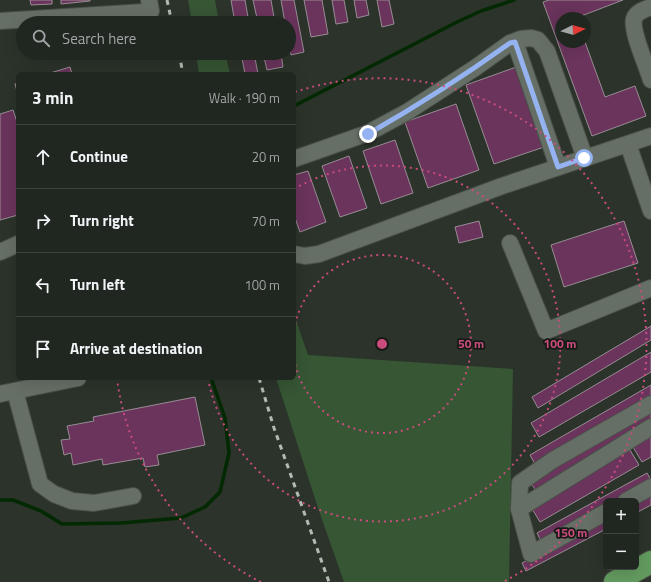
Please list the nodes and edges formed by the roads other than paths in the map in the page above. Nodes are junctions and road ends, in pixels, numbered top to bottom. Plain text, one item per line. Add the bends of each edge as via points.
1 (651, 7) edge
2 (148, 8) edge
3 (57, 16) edge
4 (16, 20) edge
5 (0, 21) edge
6 (515, 42) junction
7 (651, 80) edge
8 (651, 136) edge
9 (628, 144) junction
10 (296, 158) edge
11 (584, 158) junction
12 (558, 167) junction
13 (651, 211) edge
14 (510, 243) dead end
15 (16, 245) edge
16 (0, 252) edge
17 (296, 254) edge
18 (651, 288) edge
19 (69, 380) edge
20 (8, 393) edge
21 (651, 404) edge
22 (651, 427) edge
23 (651, 487) edge
24 (133, 496) dead end
25 (631, 498) edge
26 (519, 509) junction
27 (603, 514) edge
28 (651, 562) edge
29 (615, 582) edge

1 - 7 lane via 639,12 634,19 635,33
2 - 3 lane
4 - 5 lane
6 - 10 lane via 407,112 368,134
6 - 11 lane via 531,38 538,40 547,50
6 - 12 lane
8 - 9 lane
9 - 11 lane
9 - 13 lane
11 - 12 lane
12 - 17 lane via 319,254
14 - 18 lane via 546,331
15 - 16 lane
19 - 20 lane
20 - 24 lane via 40,484 54,494 72,501 94,503
21 - 26 lane via 553,460 520,483
22 - 26 lane
23 - 25 lane
26 - 27 lane via 531,554
28 - 29 highway

